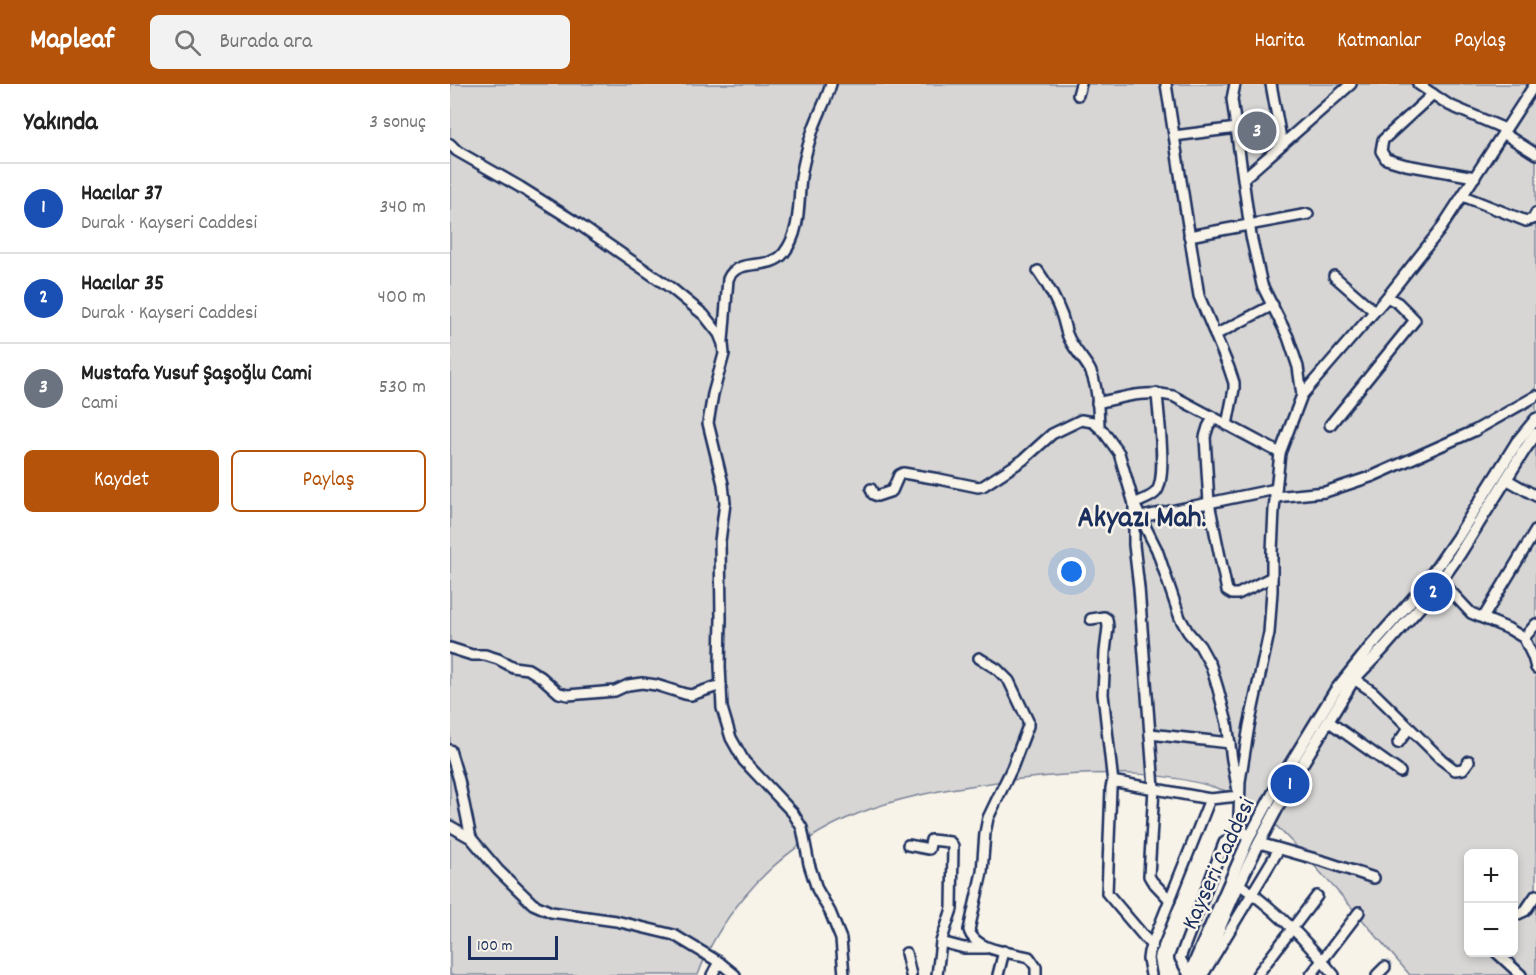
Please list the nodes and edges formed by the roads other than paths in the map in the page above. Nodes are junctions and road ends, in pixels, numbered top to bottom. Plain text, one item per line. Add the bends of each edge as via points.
1 (831, 84) edge
2 (1081, 84) edge
3 (1166, 84) edge
4 (1235, 84) edge
5 (1271, 84) edge
6 (1352, 84) edge
7 (1418, 84) edge
8 (1535, 84) edge
9 (1433, 94) junction
10 (1078, 95) dead end
11 (1237, 128) junction
12 (1504, 131) junction
13 (1174, 136) junction
14 (450, 144) edge
15 (1282, 144) junction
16 (1536, 154) edge
17 (1475, 177) junction
18 (1244, 178) junction
19 (1462, 196) junction
20 (1536, 213) edge
21 (1308, 214) dead end
22 (1250, 224) junction
23 (1189, 236) junction
24 (1038, 271) dead end
25 (1334, 276) dead end
26 (1387, 297) junction
27 (1273, 305) junction
28 (1374, 311) junction
29 (1215, 335) junction
30 (723, 344) junction
31 (1157, 393) junction
32 (1302, 395) junction
33 (1536, 396) edge
34 (1097, 403) junction
35 (1213, 418) junction
36 (1536, 419) edge
37 (1227, 425) junction
38 (1330, 425) dead end
39 (1099, 426) junction
40 (1536, 434) edge
41 (1280, 453) junction
42 (1506, 479) junction
43 (871, 489) dead end
44 (1276, 493) junction
45 (1536, 496) edge
46 (1209, 503) junction
47 (1134, 504) junction
48 (1141, 518) junction
49 (1536, 530) edge
50 (1272, 577) junction
51 (1441, 581) junction
52 (1483, 618) junction
53 (1091, 619) dead end
54 (1536, 624) edge
55 (1524, 638) junction
56 (450, 648) edge
57 (979, 658) dead end
58 (1536, 668) edge
59 (1353, 679) junction
60 (721, 685) junction
61 (1328, 721) junction
62 (1409, 728) junction
63 (1150, 734) junction
64 (1230, 743) junction
65 (1398, 743) dead end
66 (450, 750) edge
67 (1469, 762) dead end
68 (1400, 772) dead end
69 (1113, 783) junction
70 (1154, 788) junction
71 (1239, 796) junction
72 (1210, 799) junction
73 (450, 826) edge
74 (1242, 828) junction
75 (471, 838) junction
76 (1248, 840) junction
77 (1259, 843) junction
78 (908, 845) dead end
79 (1279, 849) junction
80 (1374, 878) dead end
81 (1239, 884) junction
82 (1253, 893) junction
83 (1536, 895) edge
84 (1317, 896) dead end
85 (1170, 900) junction
86 (1359, 912) dead end
87 (1518, 914) edge
88 (1292, 928) junction
89 (941, 942) junction
90 (1152, 946) junction
91 (988, 948) junction
92 (1004, 951) junction
93 (906, 953) dead end
94 (1501, 957) edge
95 (1323, 961) junction
96 (719, 962) junction
97 (1385, 967) dead end
98 (712, 975) edge
99 (735, 975) edge
100 (844, 975) edge
101 (911, 975) edge
102 (937, 975) edge
103 (998, 975) edge
104 (1036, 975) edge
105 (1151, 975) edge
106 (1189, 975) edge
107 (1201, 975) edge
108 (1257, 975) edge
109 (1311, 975) edge
110 (1334, 975) edge
111 (1377, 975) edge
112 (1521, 975) edge

1 - 30 street via 811,136 795,230 778,259 742,266 730,275
2 - 10 street
3 - 13 street
4 - 11 street via 1232,99
5 - 15 street
6 - 15 street
7 - 9 street
8 - 12 street
9 - 12 street
9 - 17 street via 1383,140 1382,154 1406,165
11 - 13 street
11 - 18 street
12 - 16 street
12 - 17 street
13 - 23 street
14 - 30 street via 574,221 671,288 704,315
15 - 18 street
17 - 19 street
18 - 22 street
19 - 20 street via 1526,221
19 - 26 street
21 - 22 street
22 - 23 street
22 - 27 street via 1262,285
23 - 29 street via 1198,296
24 - 34 street via 1056,301 1072,346 1089,370
25 - 28 street
26 - 28 street
26 - 38 street via 1414,320
27 - 29 street
27 - 32 street via 1298,367
28 - 32 street
29 - 37 street via 1234,382
30 - 60 street via 708,423 724,494 720,541
31 - 34 street
31 - 35 street via 1173,396
31 - 47 street via 1161,482 1152,496
32 - 41 street
33 - 44 street via 1474,431 1373,476 1325,492
34 - 39 street
35 - 37 street
35 - 46 street via 1205,437
36 - 76 main road, Kayseri Caddesi via 1517,442 1437,567 1335,691
37 - 41 street
39 - 43 street via 1081,420 1052,434 1023,460 983,486 903,473 892,491 877,496
39 - 47 street via 1119,453
40 - 42 main road, Kayseri Caddesi
41 - 44 street
42 - 45 street
42 - 51 main road, Kayseri Caddesi
44 - 46 street
44 - 50 street
46 - 48 street
46 - 50 street via 1227,591 1238,594
47 - 48 street
47 - 63 street
48 - 64 street via 1157,550 1180,618 1210,666
49 - 52 street
50 - 71 street via 1269,633
51 - 52 street via 1471,613
51 - 59 main road, Kayseri Caddesi
52 - 55 street
53 - 69 street via 1104,617 1108,623 1103,694
54 - 55 street
55 - 58 street
56 - 60 street via 528,669 559,693 568,695 615,691 628,684 642,683 691,695
57 - 91 street via 1009,681 1028,721 985,833 982,872 969,930 972,937
59 - 61 main road, Kayseri Caddesi
59 - 62 street via 1373,692
60 - 100 street via 722,708 731,738 744,761 793,813 802,828 817,889 841,939
61 - 68 street
61 - 77 main road, Kayseri Caddesi
62 - 65 street
62 - 67 street via 1455,770 1463,769
63 - 64 street
63 - 70 street
64 - 71 street
66 - 75 street
69 - 70 street
69 - 90 street via 1107,893
70 - 72 street
70 - 85 street via 1149,876
71 - 72 street
71 - 74 street
72 - 85 street
73 - 75 street
74 - 76 street
74 - 106 street via 1224,843 1180,958
75 - 96 street via 533,904 551,912 616,921 674,935
76 - 106 main road, Kayseri Caddesi
77 - 79 street
77 - 81 main road, Kayseri Caddesi
78 - 89 street via 929,849 931,840 950,842 953,846 952,909
79 - 80 street
79 - 82 street
81 - 82 street
81 - 107 main road, Kayseri Caddesi
82 - 88 street
82 - 107 street
83 - 87 street
84 - 88 street
85 - 90 street
86 - 95 street
88 - 95 street
88 - 108 street
89 - 91 street via 964,948
89 - 102 street
90 - 105 street via 1148,959
91 - 92 street
92 - 103 street
92 - 104 street via 1029,957
93 - 101 street
94 - 112 street
95 - 109 street
95 - 110 street
96 - 98 street
96 - 99 street
97 - 111 street

